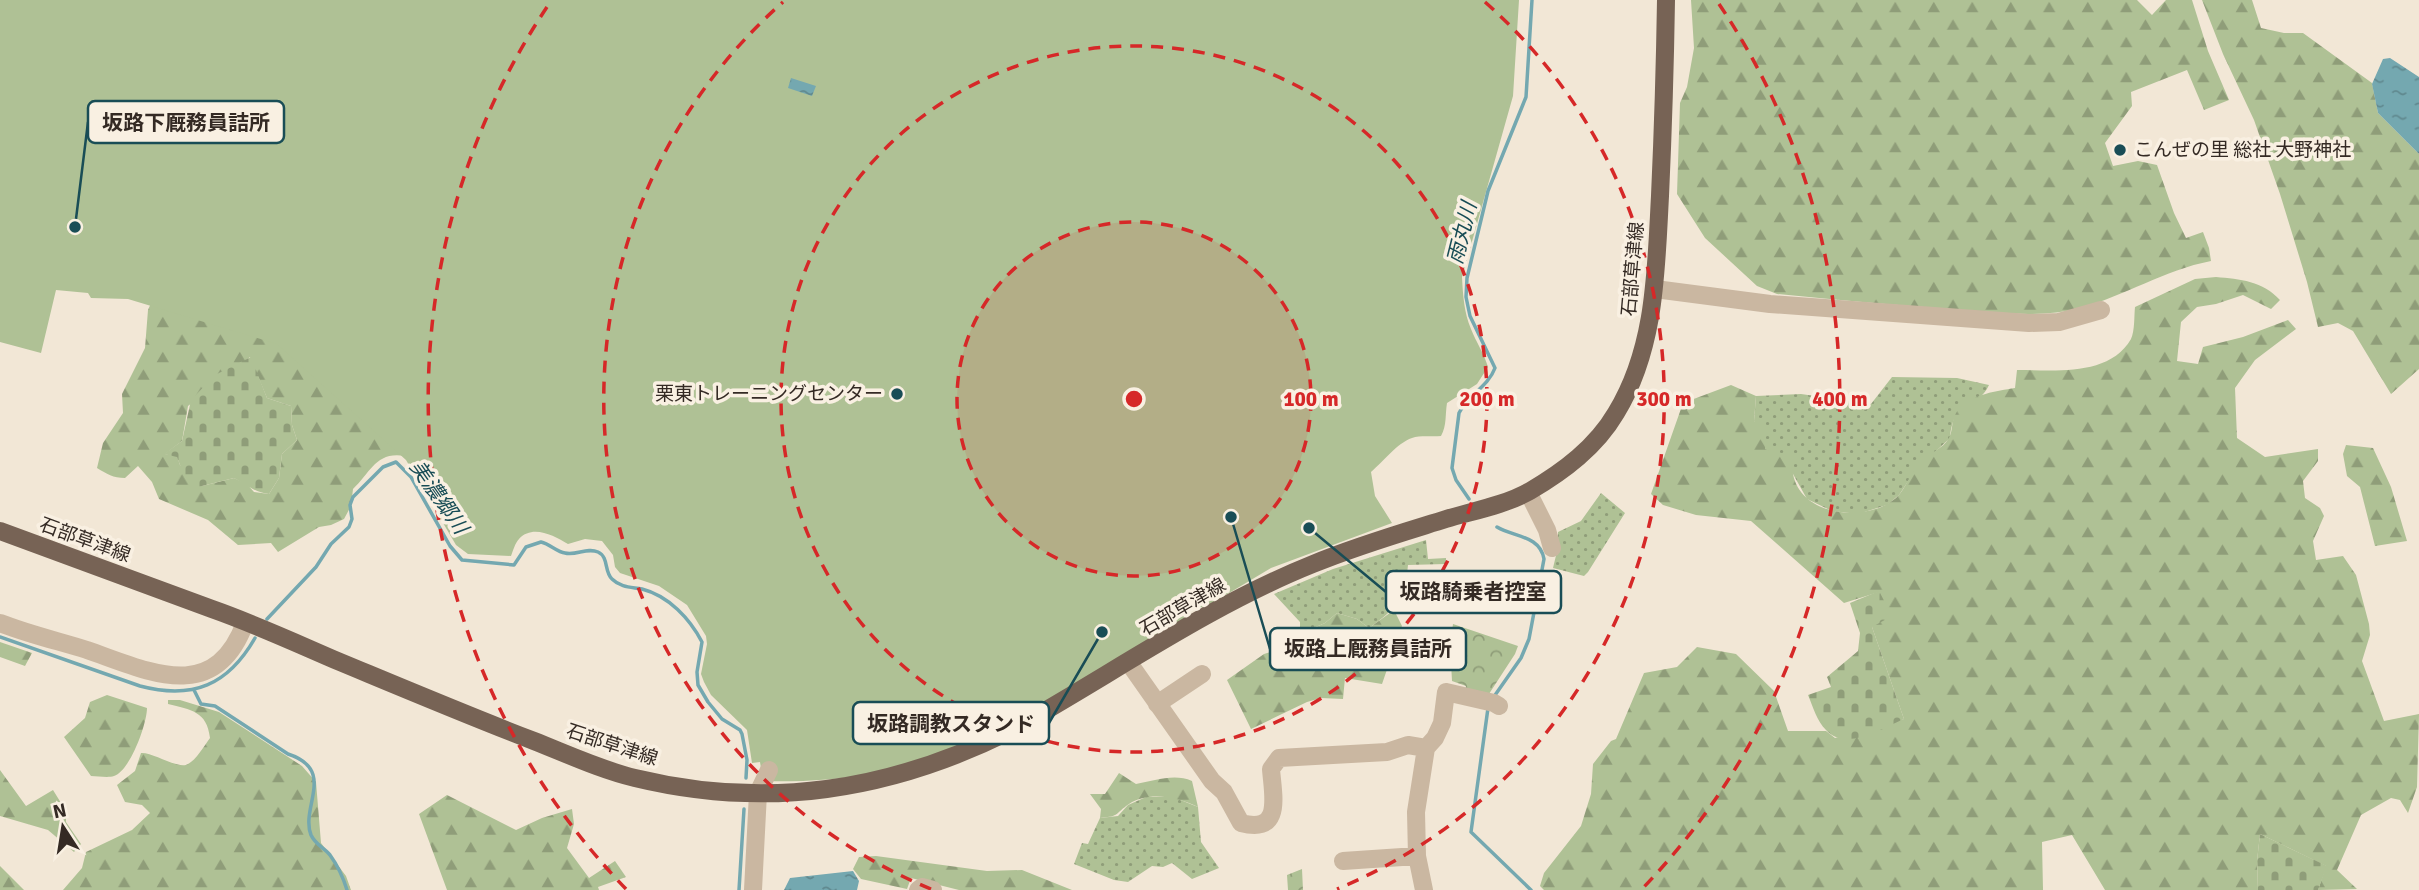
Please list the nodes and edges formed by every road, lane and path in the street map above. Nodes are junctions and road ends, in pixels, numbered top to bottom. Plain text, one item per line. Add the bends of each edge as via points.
1 (1666, 0) edge
2 (1655, 289) junction
3 (2101, 310) dead end
4 (1528, 492) junction
5 (0, 531) edge
6 (1552, 548) dead end
7 (245, 622) junction
8 (0, 623) edge
9 (1129, 663) junction
10 (1202, 674) dead end
11 (1157, 704) junction
12 (1494, 704) dead end
13 (1426, 748) junction
14 (769, 770) dead end
15 (758, 793) junction
16 (1417, 856) junction
17 (1343, 861) dead end
18 (753, 890) edge
19 (918, 890) edge
20 (933, 890) edge
21 (1424, 890) edge

1 - 2 main road, 石部草津線
2 - 3 street via 1770,304 1972,320 2059,322
2 - 4 main road, 石部草津線 via 1638,366 1616,413 1575,462
4 - 6 street
4 - 9 main road, 石部草津線 via 1348,549 1282,576
5 - 7 main road, 石部草津線
7 - 8 street via 224,657 201,673 180,677 152,673
7 - 15 main road, 石部草津線 via 480,720 635,778
9 - 11 street
9 - 15 main road, 石部草津線 via 1010,731 941,763 870,783 814,792
10 - 11 street
11 - 13 street via 1224,792 1241,823 1255,827 1275,810 1271,769 1279,758 1387,752 1408,745
12 - 13 street via 1446,692 1442,723
13 - 16 street via 1416,812
14 - 15 street
15 - 18 street
16 - 17 street
16 - 21 street
19 - 20 street

